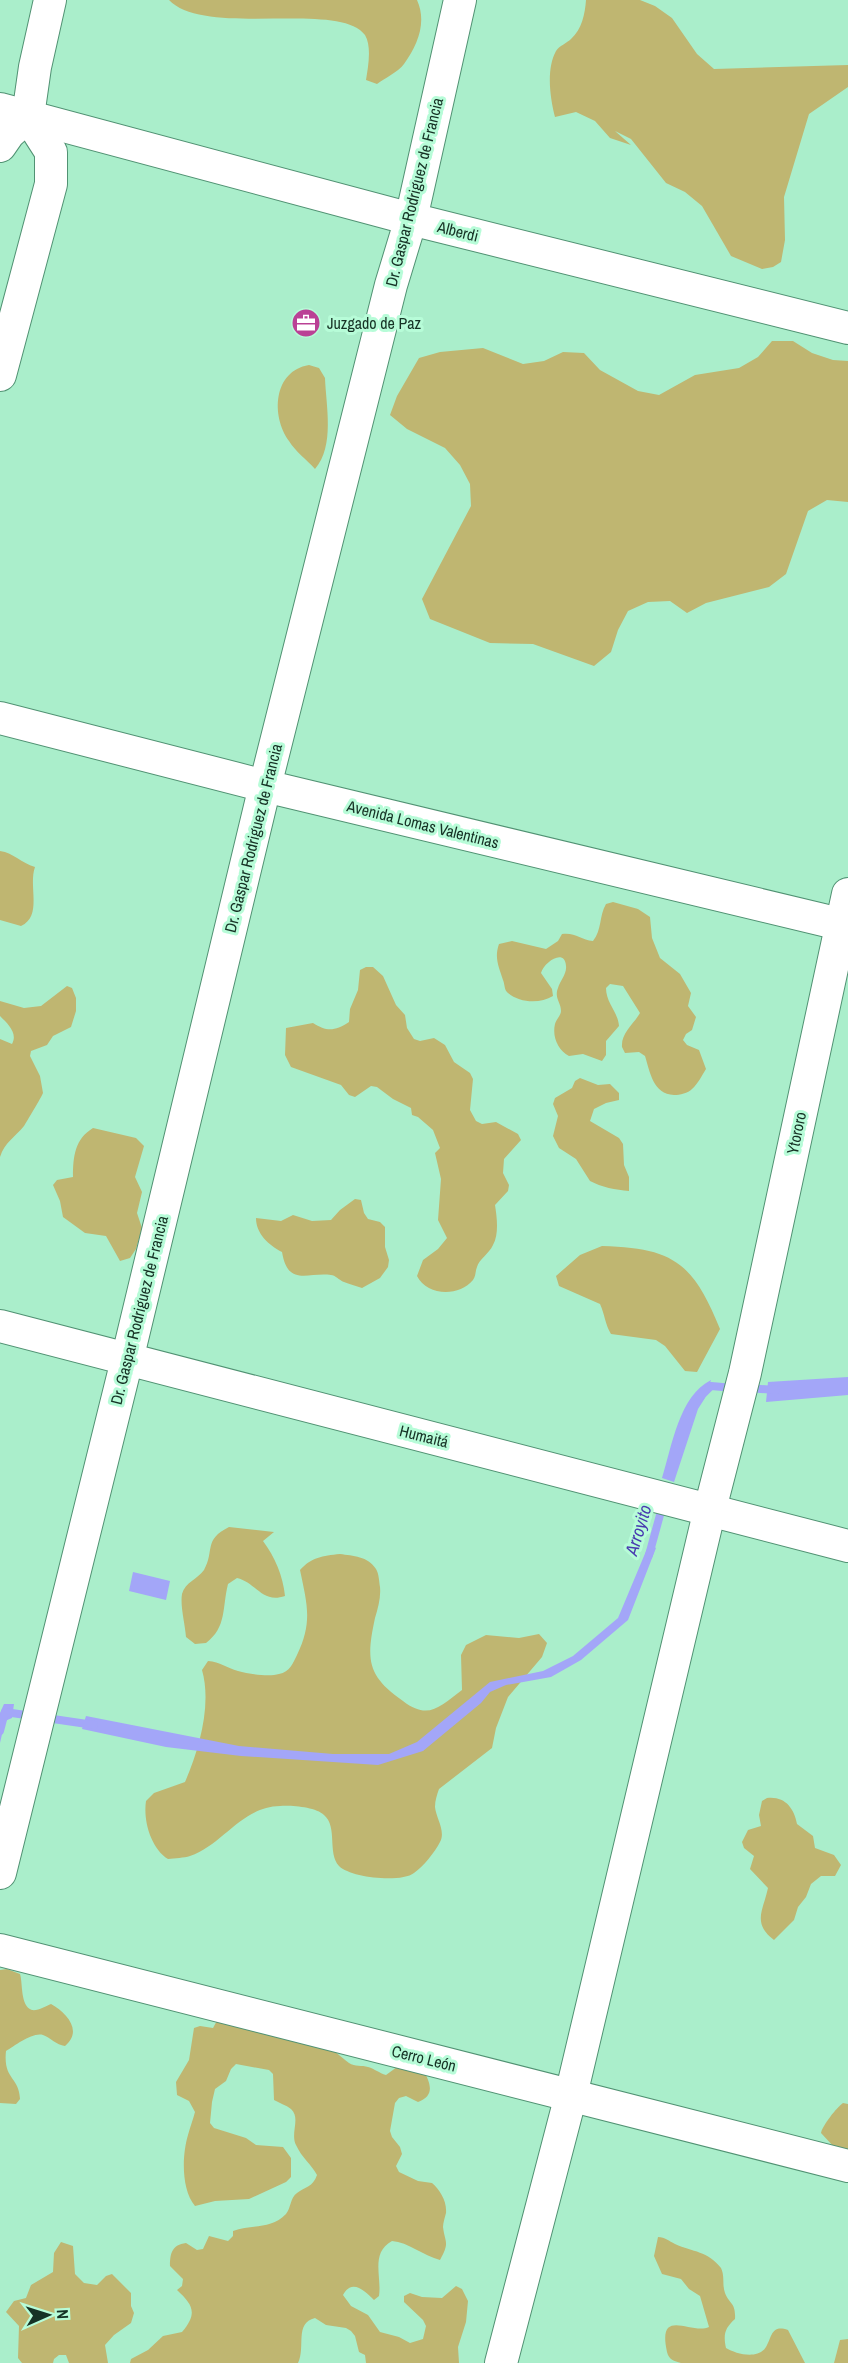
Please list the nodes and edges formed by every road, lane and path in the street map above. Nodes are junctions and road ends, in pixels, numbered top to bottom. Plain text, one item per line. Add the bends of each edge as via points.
1 (50, 0) edge
2 (460, 0) edge
3 (14, 113) edge
4 (0, 146) edge
5 (411, 219) junction
6 (848, 328) edge
7 (0, 375) edge
8 (0, 718) edge
9 (265, 786) junction
10 (846, 915) edge
11 (0, 1326) edge
12 (127, 1360) junction
13 (710, 1509) junction
14 (848, 1546) edge
15 (0, 1873) edge
16 (0, 1950) edge
17 (571, 2095) junction
18 (848, 2166) edge
19 (501, 2363) edge

1 - 3 street via 35,67
2 - 5 street, Dr. Gaspar Rodriguez de Francia
3 - 4 street via 9,133
3 - 5 street, Alberdi
3 - 7 street via 51,152 51,184
5 - 6 street, Alberdi
5 - 9 street, Dr. Gaspar Rodriguez de Francia via 388,296
8 - 9 street, Avenida Lomas Valentinas
9 - 10 street, Avenida Lomas Valentinas
9 - 12 street, Dr. Gaspar Rodriguez de Francia
10 - 13 street, Ytororo via 742,1384
11 - 12 street, Humaitá
12 - 13 street, Humaitá
12 - 15 street, Dr. Gaspar Rodriguez de Francia
13 - 14 street, Humaitá
13 - 17 street, Ytororo
16 - 17 street, Cerro León
17 - 18 street, Cerro León
17 - 19 street, Ytororo

